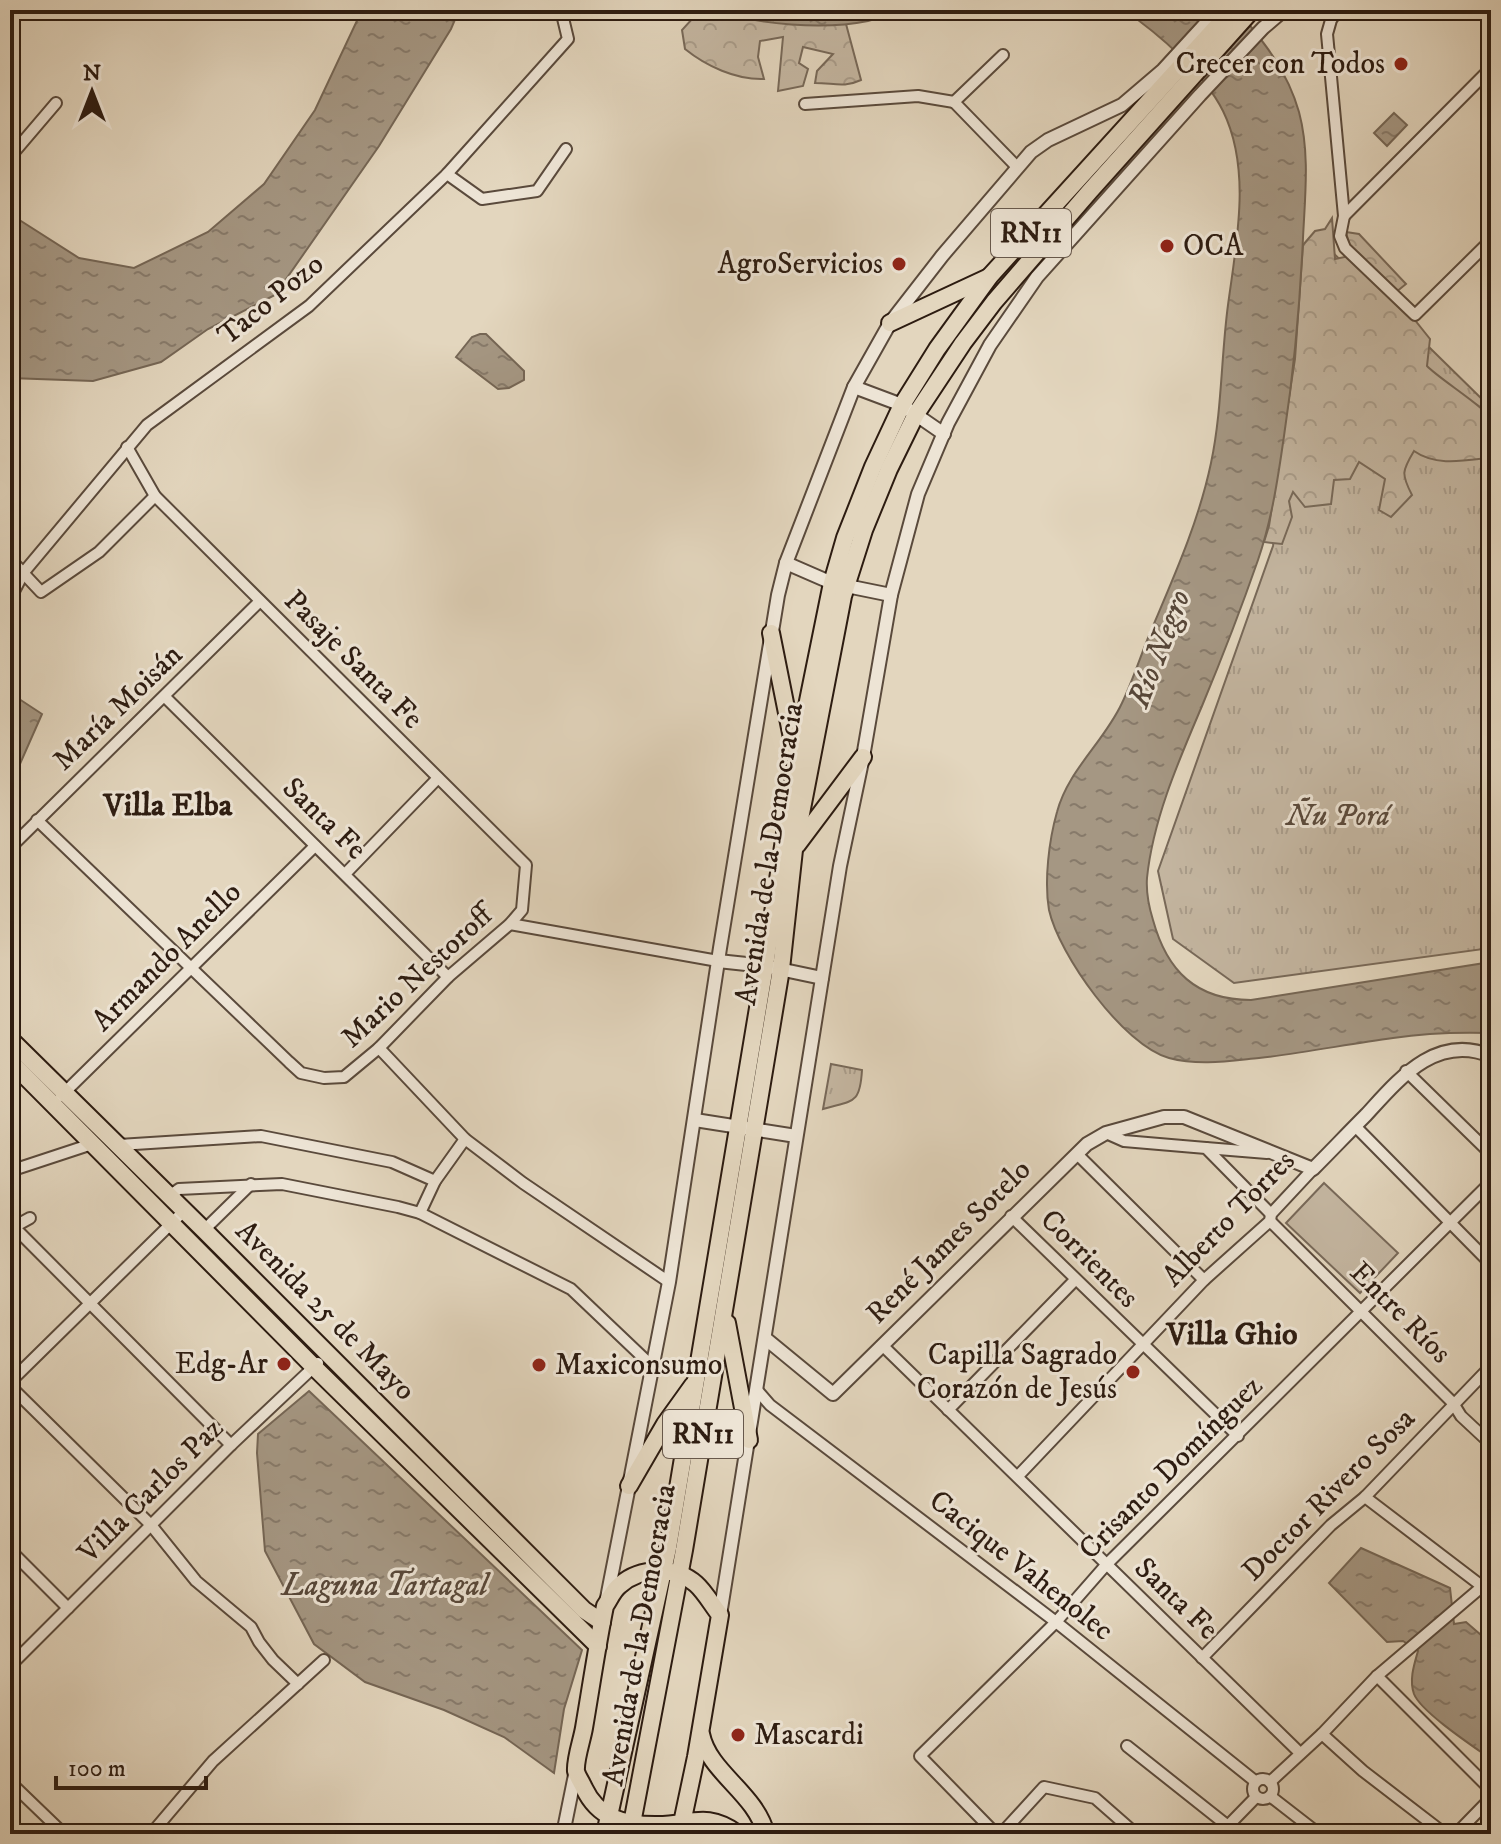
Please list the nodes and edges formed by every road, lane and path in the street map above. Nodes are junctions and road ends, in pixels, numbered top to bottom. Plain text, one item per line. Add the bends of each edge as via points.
1 (561, 10) edge
2 (1218, 10) edge
3 (1232, 10) edge
4 (1252, 10) edge
5 (1284, 10) edge
6 (1338, 10) edge
7 (1003, 55) dead end
8 (1491, 68) edge
9 (1181, 81) junction
10 (954, 102) junction
11 (56, 103) dead end
12 (805, 104) dead end
13 (566, 149) dead end
14 (10, 157) edge
15 (1017, 167) junction
16 (447, 174) junction
17 (1344, 216) junction
18 (1491, 240) edge
19 (990, 276) junction
20 (890, 323) junction
21 (854, 387) junction
22 (909, 410) junction
23 (944, 434) junction
24 (127, 447) junction
25 (155, 496) junction
26 (10, 559) edge
27 (786, 563) junction
28 (24, 572) junction
29 (839, 584) junction
30 (891, 595) junction
31 (10, 599) edge
32 (260, 601) junction
33 (771, 633) junction
34 (165, 697) junction
35 (863, 757) junction
36 (796, 760) junction
37 (438, 778) junction
38 (37, 820) junction
39 (315, 846) junction
40 (10, 848) edge
41 (794, 850) junction
42 (346, 873) junction
43 (522, 910) joint
44 (510, 924) junction
45 (718, 961) junction
46 (190, 967) junction
47 (773, 968) junction
48 (448, 977) junction
49 (822, 978) junction
50 (10, 1039) edge
51 (379, 1048) junction
52 (1491, 1056) edge
53 (10, 1061) edge
54 (1406, 1071) junction
55 (59, 1097) junction
56 (695, 1120) junction
57 (1355, 1126) junction
58 (746, 1129) junction
59 (1106, 1133) junction
60 (796, 1136) junction
61 (465, 1139) junction
62 (92, 1144) junction
63 (119, 1145) junction
64 (1206, 1148) junction
65 (1077, 1154) junction
66 (1275, 1154) junction
67 (1491, 1154) edge
68 (1313, 1169) junction
69 (10, 1171) edge
70 (435, 1181) junction
71 (1491, 1182) edge
72 (251, 1184) junction
73 (169, 1196) junction
74 (420, 1213) junction
75 (1011, 1216) junction
76 (178, 1217) junction
77 (30, 1218) dead end
78 (1270, 1218) junction
79 (1450, 1225) junction
80 (12, 1228) edge
81 (204, 1230) junction
82 (1491, 1264) edge
83 (1075, 1280) junction
84 (1204, 1280) junction
85 (669, 1282) junction
86 (726, 1294) junction
87 (89, 1304) junction
88 (1361, 1310) junction
89 (766, 1339) junction
90 (882, 1345) junction
91 (1143, 1347) junction
92 (328, 1353) junction
93 (652, 1366) junction
94 (1491, 1366) edge
95 (314, 1367) junction
96 (696, 1380) junction
97 (10, 1384) edge
98 (757, 1390) junction
99 (1453, 1403) junction
100 (948, 1410) junction
101 (1238, 1436) junction
102 (749, 1440) junction
103 (1491, 1444) edge
104 (231, 1445) junction
105 (1018, 1476) junction
106 (629, 1486) junction
107 (1365, 1497) junction
108 (151, 1525) junction
109 (10, 1550) edge
110 (1106, 1565) junction
111 (662, 1570) junction
112 (679, 1574) junction
113 (1487, 1583) edge
114 (68, 1608) junction
115 (604, 1614) junction
116 (720, 1615) junction
117 (1056, 1622) junction
118 (598, 1646) junction
119 (1202, 1658) junction
120 (324, 1660) dead end
121 (10, 1666) edge
122 (1377, 1676) junction
123 (298, 1684) junction
124 (700, 1732) junction
125 (1322, 1734) junction
126 (1127, 1746) dead end
127 (1300, 1753) junction
128 (576, 1770) junction
129 (10, 1782) edge
130 (1256, 1782) junction
131 (1270, 1782) junction
132 (1491, 1790) edge
133 (1270, 1796) junction
134 (1256, 1797) junction
135 (1491, 1798) edge
136 (609, 1817) junction
137 (680, 1828) edge
138 (632, 1829) edge
139 (1234, 1830) edge
140 (766, 1833) edge
141 (64, 1834) edge
142 (151, 1834) edge
143 (563, 1834) edge
144 (605, 1834) edge
145 (738, 1834) edge
146 (792, 1834) edge
147 (999, 1834) edge
148 (1136, 1834) edge
149 (1220, 1834) edge
150 (1319, 1834) edge
151 (1445, 1834) edge
152 (1456, 1834) edge

1 - 16 street, Taco Pozo via 568,39
2 - 9 street, Avenida de la Democracia
3 - 9 main road, Avenida de la Democracia / RN11
4 - 9 main road, Avenida de la Democracia / RN11
5 - 9 street, Avenida de la Democracia / RN11
6 - 17 street via 1327,34
7 - 10 street
8 - 17 street
9 - 15 street, Avenida de la Democracia via 1048,140
9 - 19 main road, Avenida de la Democracia / RN11
9 - 22 main road, Avenida de la Democracia / RN11
9 - 23 street, Avenida de la Democracia / RN11 via 990,345
10 - 12 street via 918,96
10 - 15 street
11 - 14 street
13 - 16 street via 537,191 482,199
15 - 20 street, Avenida de la Democracia
16 - 24 street, Taco Pozo via 309,306 147,425
17 - 18 street via 1340,236 1345,248 1415,315
19 - 20 main road
19 - 22 main road, Avenida de la Democracia / RN11 via 937,349
20 - 21 street, Avenida de la Democracia
21 - 22 street
21 - 27 street, Avenida de la Democracia
22 - 23 street
22 - 29 main road, Avenida de la Democracia / RN11
23 - 30 street, Avenida de la Democracia / RN11 via 918,494
24 - 25 street, Pasaje Santa Fe
24 - 28 street, Taco Pozo
25 - 28 street via 99,552 41,592
25 - 32 street, Pasaje Santa Fe
26 - 28 street
27 - 29 street
27 - 33 street, Avenida de la Democracia
28 - 31 street, Taco Pozo
29 - 30 street
29 - 36 main road, Avenida de la Democracia / RN11
29 - 41 main road, Avenida de la Democracia / RN11
30 - 35 street, Avenida de la Democracia / RN11
32 - 34 street, María Moisán
32 - 37 street, Pasaje Santa Fe
33 - 36 main road
33 - 45 street, Avenida de la Democracia
34 - 38 street, María Moisán
34 - 39 street, Santa Fe
35 - 41 main road
35 - 49 street, Avenida de la Democracia / RN11
36 - 47 main road, Avenida de la Democracia / RN11
37 - 42 street
37 - 43 street, Pasaje Santa Fe via 526,865
38 - 40 street, María Moisán
38 - 46 street
39 - 42 street, Santa Fe
39 - 46 street, Armando Anello
41 - 47 main road, Avenida de la Democracia / RN11
42 - 48 street, Santa Fe
43 - 44 street, Mario Nestoroff
44 - 45 street
44 - 48 street, Mario Nestoroff
45 - 47 street
45 - 56 street, Avenida de la Democracia
46 - 51 street, Mario Nestoroff via 301,1073 344,1077
46 - 55 street, Armando Anello
47 - 49 street
47 - 58 main road, Avenida de la Democracia / RN11
48 - 51 street, Mario Nestoroff
49 - 60 street, Avenida de la Democracia / RN11
50 - 55 main road, Avenida 25 de Mayo
51 - 61 street
52 - 54 street, Alberto Torres via 1455,1050
53 - 55 main road, Avenida 25 de Mayo
54 - 57 street, Alberto Torres
54 - 67 street
55 - 62 main road, Avenida 25 de Mayo
55 - 63 main road, Avenida 25 de Mayo
56 - 58 street
56 - 85 street, Avenida de la Democracia
57 - 68 street, Alberto Torres
57 - 79 street
58 - 60 street
58 - 86 main road, Avenida de la Democracia / RN11
58 - 96 main road, Avenida de la Democracia / RN11
59 - 64 street via 1124,1141
59 - 65 street, René James Sotelo
59 - 66 street via 1164,1117 1184,1117
60 - 89 street, Avenida de la Democracia / RN11
61 - 70 street
61 - 85 street
62 - 69 street
62 - 76 main road, Avenida 25 de Mayo
63 - 70 street via 261,1136 392,1162
63 - 73 main road, Avenida 25 de Mayo
64 - 66 street
64 - 78 street, Entre Ríos
65 - 75 street, René James Sotelo
65 - 84 street
66 - 68 street
68 - 78 street, Alberto Torres
70 - 74 street
71 - 79 street, Crisanto Domínguez
72 - 73 street via 179,1189
72 - 74 street via 282,1184
72 - 81 street
73 - 76 main road, Avenida 25 de Mayo
74 - 93 street via 571,1289
75 - 83 street, Corrientes
75 - 90 street, René James Sotelo
76 - 81 main road, Avenida 25 de Mayo
76 - 87 street
76 - 95 main road, Avenida 25 de Mayo
77 - 80 street
78 - 84 street, Alberto Torres
78 - 88 street, Entre Ríos
79 - 82 street
79 - 88 street, Crisanto Domínguez
80 - 87 street
81 - 92 main road, Avenida 25 de Mayo
83 - 91 street, Corrientes
83 - 100 street
84 - 91 street, Alberto Torres
85 - 93 street, Avenida de la Democracia
86 - 102 main road, RN11 via 730,1349
86 - 112 main road, Avenida de la Democracia / RN11
87 - 97 street
87 - 104 street
88 - 99 street, Entre Ríos
88 - 101 street, Crisanto Domínguez
89 - 90 street, René James Sotelo via 833,1394
89 - 98 street, Avenida de la Democracia / RN11
90 - 100 street, Santa Fe
91 - 101 street, Corrientes
91 - 105 street, Alberto Torres
92 - 95 street, Villa Carlos Paz
92 - 115 main road, Avenida 25 de Mayo via 584,1610
93 - 106 street, Avenida de la Democracia
94 - 99 street, Doctor Rivero Sosa
95 - 104 street, Villa Carlos Paz
95 - 118 main road, Avenida 25 de Mayo
96 - 106 main road
96 - 111 main road, Avenida de la Democracia / RN11
97 - 108 street
98 - 102 street, Avenida de la Democracia / RN11
98 - 117 street, Cacique Vahenolec
99 - 103 street, Entre Ríos
99 - 107 street, Doctor Rivero Sosa
100 - 105 street, Santa Fe
101 - 110 street, Crisanto Domínguez
102 - 116 street, Avenida de la Democracia / RN11
104 - 108 street, Villa Carlos Paz
105 - 110 street, Santa Fe
106 - 115 street, Avenida de la Democracia
107 - 113 street
107 - 119 street, Doctor Rivero Sosa
108 - 114 street, Villa Carlos Paz
108 - 123 street via 196,1581 251,1627
109 - 114 street
110 - 117 street, Crisanto Domínguez
110 - 119 street, Santa Fe
111 - 112 main road
111 - 115 main road via 621,1583
111 - 136 main road, Avenida de la Democracia / RN11
112 - 116 main road via 697,1585
112 - 138 main road, Avenida de la Democracia / RN11
113 - 122 street
114 - 121 street, Villa Carlos Paz
115 - 118 main road
116 - 124 main road, RN11
117 - 130 street, Cacique Vahenolec
117 - 147 street, Crisanto Domínguez via 920,1756
118 - 128 main road
119 - 127 street, Santa Fe
120 - 123 street
122 - 125 street
122 - 132 street
123 - 142 street via 213,1761
124 - 137 main road, RN11
124 - 140 main road via 704,1749 756,1808
125 - 127 street
125 - 151 street
126 - 139 street
127 - 131 street
128 - 136 main road via 588,1797
128 - 143 street, Avenida de la Democracia
129 - 141 street
130 - 131 street
130 - 134 street
131 - 133 street
133 - 134 street
133 - 150 street
134 - 139 street
135 - 152 street
136 - 138 main road
136 - 144 main road, Avenida de la Democracia / RN11
137 - 138 main road
137 - 145 main road via 697,1819 726,1825
139 - 149 street
140 - 146 street
147 - 148 street via 1044,1787 1095,1798

